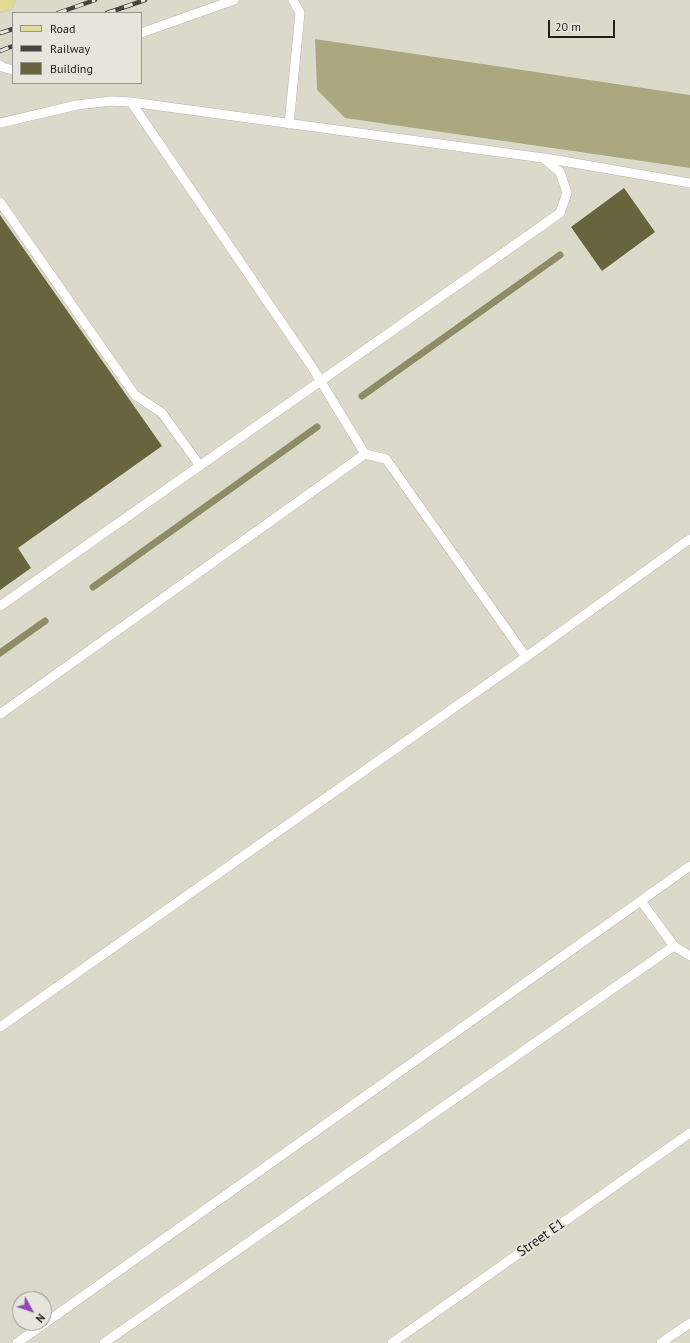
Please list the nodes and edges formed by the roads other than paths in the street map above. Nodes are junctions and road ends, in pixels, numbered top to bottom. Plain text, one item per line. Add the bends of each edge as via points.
1 (4, 0) edge
2 (234, 0) edge
3 (293, 0) edge
4 (0, 1) edge
5 (142, 34) edge
6 (0, 66) edge
7 (12, 70) edge
8 (131, 102) junction
9 (0, 123) edge
10 (289, 124) junction
11 (543, 158) junction
12 (690, 183) edge
13 (0, 202) edge
14 (321, 380) junction
15 (365, 454) junction
16 (200, 466) junction
17 (690, 539) edge
18 (0, 606) edge
19 (526, 657) junction
20 (0, 714) edge
21 (690, 866) edge
22 (641, 901) junction
23 (674, 946) junction
24 (690, 956) edge
25 (0, 1027) edge
26 (690, 1133) edge
27 (690, 1323) edge
28 (17, 1343) edge
29 (104, 1343) edge
30 (392, 1343) edge
31 (661, 1343) edge

1 - 4 main road
2 - 5 lane
3 - 10 lane via 300,13
6 - 7 lane
8 - 9 lane via 111,101 77,105
8 - 10 lane
8 - 14 lane
10 - 11 lane
11 - 12 lane
11 - 14 lane via 560,172 567,193 560,213
13 - 16 lane via 135,395 162,413
14 - 15 lane
14 - 16 lane
15 - 19 lane via 386,459
15 - 20 lane
16 - 18 lane
17 - 19 lane
19 - 25 lane
21 - 22 lane
22 - 23 lane
22 - 28 lane
23 - 24 lane
23 - 29 lane
26 - 30 lane, Street E1
27 - 31 lane

